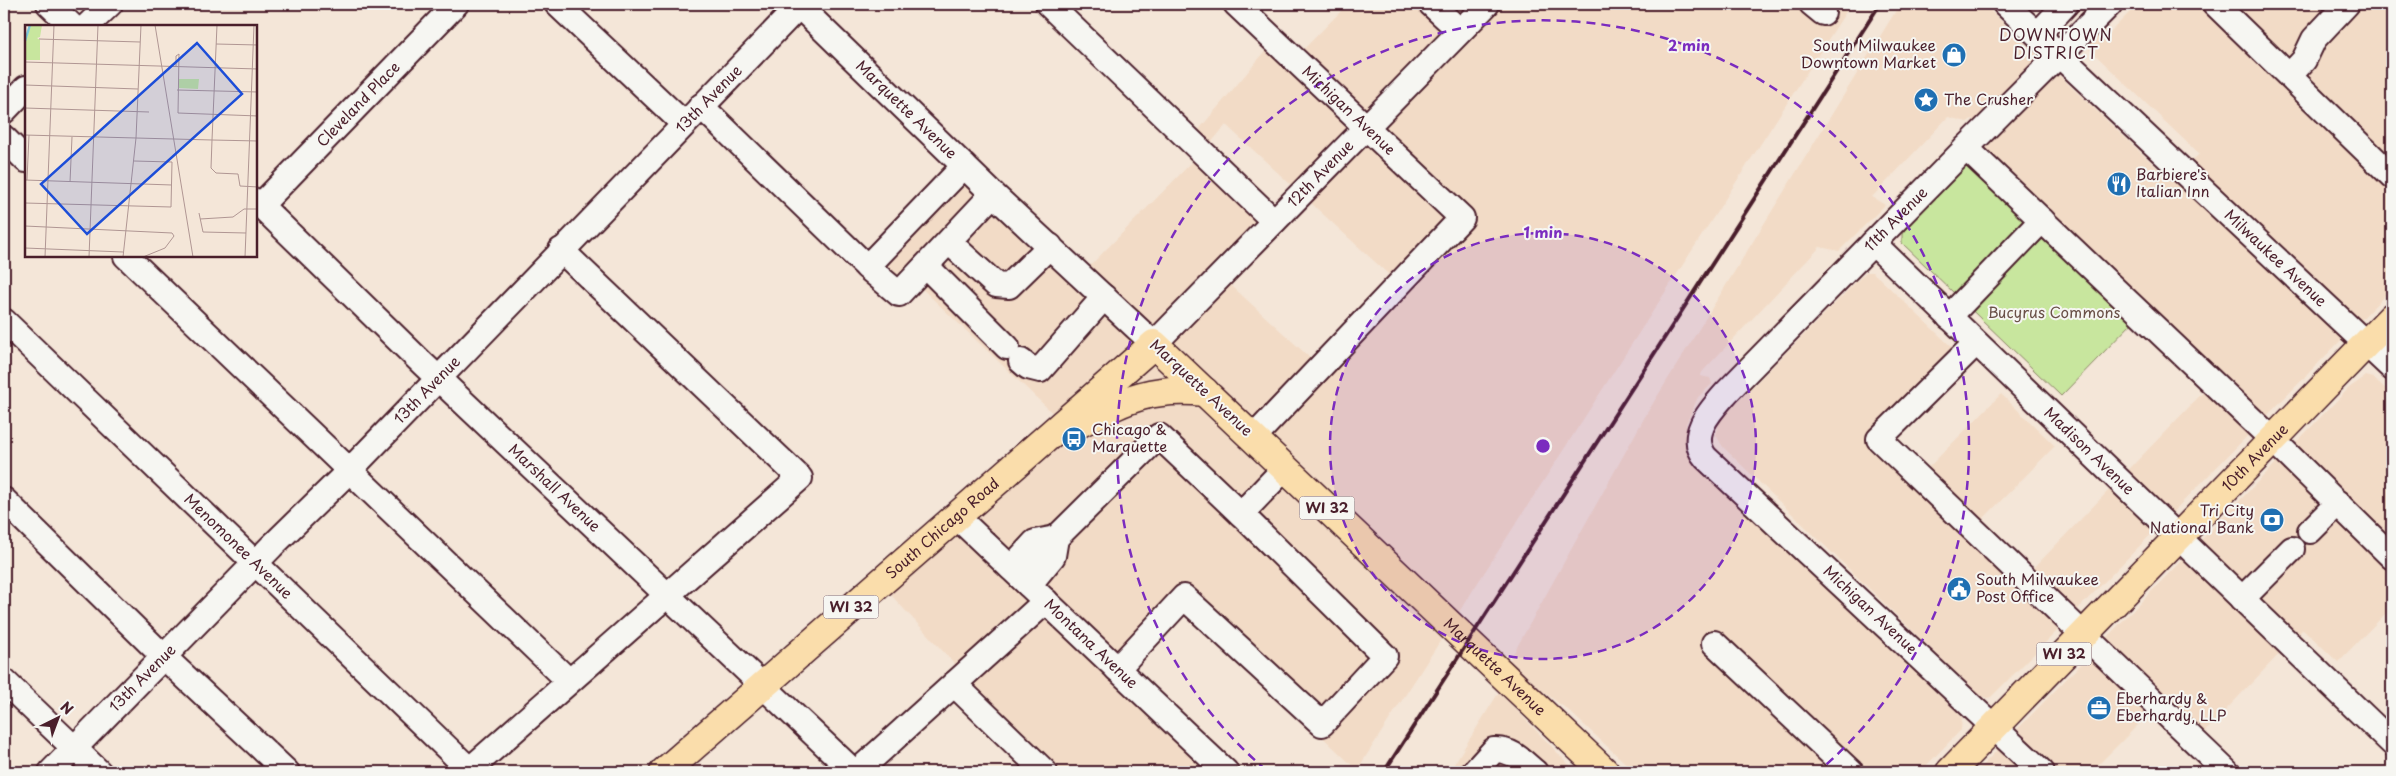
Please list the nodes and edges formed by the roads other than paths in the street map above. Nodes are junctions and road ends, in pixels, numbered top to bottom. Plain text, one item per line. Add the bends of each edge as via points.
1 (49, 4) edge
2 (110, 4) edge
3 (456, 4) edge
4 (557, 4) edge
5 (799, 4) edge
6 (1048, 4) edge
7 (1236, 4) edge
8 (1432, 4) edge
9 (1487, 4) edge
10 (2005, 4) edge
11 (2066, 4) edge
12 (2110, 4) edge
13 (2216, 4) edge
14 (2347, 4) edge
15 (71, 25) edge
16 (88, 25) edge
17 (1460, 31) junction
18 (2038, 34) junction
19 (2059, 54) junction
20 (2290, 75) junction
21 (25, 89) edge
22 (701, 106) junction
23 (4, 111) edge
24 (684, 124) junction
25 (1366, 128) junction
26 (4, 138) edge
27 (1966, 148) junction
28 (25, 159) edge
29 (964, 166) junction
30 (2392, 176) edge
31 (993, 194) junction
32 (258, 203) edge
33 (2042, 220) junction
34 (1274, 221) junction
35 (949, 242) junction
36 (1873, 243) junction
37 (1050, 246) junction
38 (561, 250) junction
39 (128, 258) edge
40 (926, 266) junction
41 (867, 267) junction
42 (1104, 297) junction
43 (1949, 317) junction
44 (2392, 317) edge
45 (4, 321) edge
46 (1976, 343) junction
47 (2366, 343) junction
48 (1154, 344) junction
49 (2392, 368) edge
50 (438, 378) junction
51 (1204, 392) junction
52 (1253, 438) junction
53 (2272, 439) junction
54 (1040, 444) junction
55 (1699, 447) joint
56 (1284, 468) junction
57 (348, 471) junction
58 (4, 500) edge
59 (2338, 503) junction
60 (1241, 514) junction
61 (956, 516) junction
62 (2310, 532) dead end
63 (2178, 537) junction
64 (1056, 538) junction
65 (2292, 549) dead end
66 (2392, 557) edge
67 (256, 563) junction
68 (1011, 568) junction
69 (1038, 593) junction
70 (667, 594) junction
71 (2242, 598) junction
72 (2083, 635) junction
73 (1714, 643) dead end
74 (164, 657) junction
75 (1117, 669) junction
76 (4, 681) edge
77 (569, 681) junction
78 (954, 684) junction
79 (764, 686) junction
80 (1994, 726) junction
81 (2392, 743) edge
82 (74, 748) junction
83 (469, 771) edge
84 (51, 772) edge
85 (99, 772) edge
86 (287, 772) edge
87 (664, 772) edge
88 (856, 772) edge
89 (1044, 772) edge
90 (1226, 772) edge
91 (1474, 772) edge
92 (1535, 772) edge
93 (1605, 772) edge
94 (1851, 772) edge
95 (1950, 772) edge
96 (2042, 772) edge
97 (2227, 772) edge

1 - 15 street
2 - 16 street
3 - 32 street, Cleveland Place
4 - 24 street
5 - 22 street, 13th Avenue
5 - 29 street, Marquette Avenue
6 - 34 street
7 - 25 street, Michigan Avenue
8 - 17 street
9 - 17 street, 12th Avenue
10 - 18 street, Milwaukee Avenue
11 - 18 street
12 - 19 street, 11th Avenue
13 - 20 street
14 - 20 street via 2314,39 2304,60
17 - 25 street, 12th Avenue
18 - 19 street, Milwaukee Avenue
19 - 27 street, 11th Avenue
19 - 47 street, Milwaukee Avenue
20 - 30 street
21 - 23 street
22 - 24 street, 13th Avenue
22 - 41 street
24 - 38 street, 13th Avenue
25 - 34 street, 12th Avenue
25 - 52 street, Michigan Avenue via 1462,218
26 - 28 street
27 - 33 street
27 - 36 street, 11th Avenue
29 - 31 street, Marquette Avenue
29 - 41 street
31 - 35 street
31 - 37 street, Marquette Avenue
32 - 50 street, Marshall Avenue
33 - 43 street
33 - 53 street
34 - 48 street, 12th Avenue
35 - 37 street via 996,285 1010,286
35 - 40 street
36 - 43 street, Madison Avenue
36 - 55 street, 11th Avenue via 1716,405 1701,428
37 - 42 street, Marquette Avenue
38 - 50 street, 13th Avenue
38 - 70 street via 800,478
39 - 57 street
40 - 41 street via 899,294
40 - 42 street via 1028,367 1040,370
42 - 48 street, Marquette Avenue
43 - 46 street, Madison Avenue
44 - 47 main road, 10th Avenue / WI 32
45 - 67 street, Menomonee Avenue
46 - 63 street, Madison Avenue
46 - 72 street via 1879,439
47 - 49 street, Milwaukee Avenue
47 - 53 main road, 10th Avenue / WI 32
48 - 51 main road, Marquette Avenue / WI 32
48 - 54 main road, South Chicago Road / WI 32
50 - 57 street, 13th Avenue
50 - 70 street, Marshall Avenue
51 - 52 main road, Marquette Avenue / WI 32
51 - 54 main road, WI 32 via 1162,390 1130,398
52 - 56 main road, Marquette Avenue / WI 32
53 - 59 street
53 - 63 main road, 10th Avenue / WI 32
54 - 61 main road, South Chicago Road / WI 32
55 - 80 street, Michigan Avenue via 1706,458
56 - 60 street
56 - 93 main road, Marquette Avenue / WI 32
57 - 67 street, 13th Avenue
57 - 77 street
58 - 74 street
59 - 62 street
59 - 66 street
60 - 64 street via 1160,436
60 - 75 street via 1385,656 1322,724 1184,596
61 - 68 street, Montana Avenue
61 - 79 main road, South Chicago Road / WI 32
63 - 71 street, Madison Avenue
63 - 72 main road, 10th Avenue / WI 32
64 - 68 street via 1035,542
64 - 69 street via 1053,556
65 - 71 street
67 - 74 street, 13th Avenue
67 - 83 street, Menomonee Avenue
68 - 69 street, Montana Avenue
69 - 75 street, Montana Avenue
69 - 78 street
70 - 77 street
70 - 79 street, Marshall Avenue
71 - 81 street, Madison Avenue
72 - 80 main road, 10th Avenue / WI 32
72 - 97 street
73 - 94 street
74 - 82 street, 13th Avenue
74 - 86 street
75 - 90 street, Montana Avenue
76 - 82 street
77 - 83 street
78 - 88 street
78 - 89 street
79 - 87 main road, South Chicago Road / WI 32
79 - 88 street, Marshall Avenue
80 - 95 main road, 10th Avenue / WI 32
80 - 96 street, Michigan Avenue
82 - 84 street, 13th Avenue
82 - 85 street
91 - 92 street via 1494,750 1505,750

